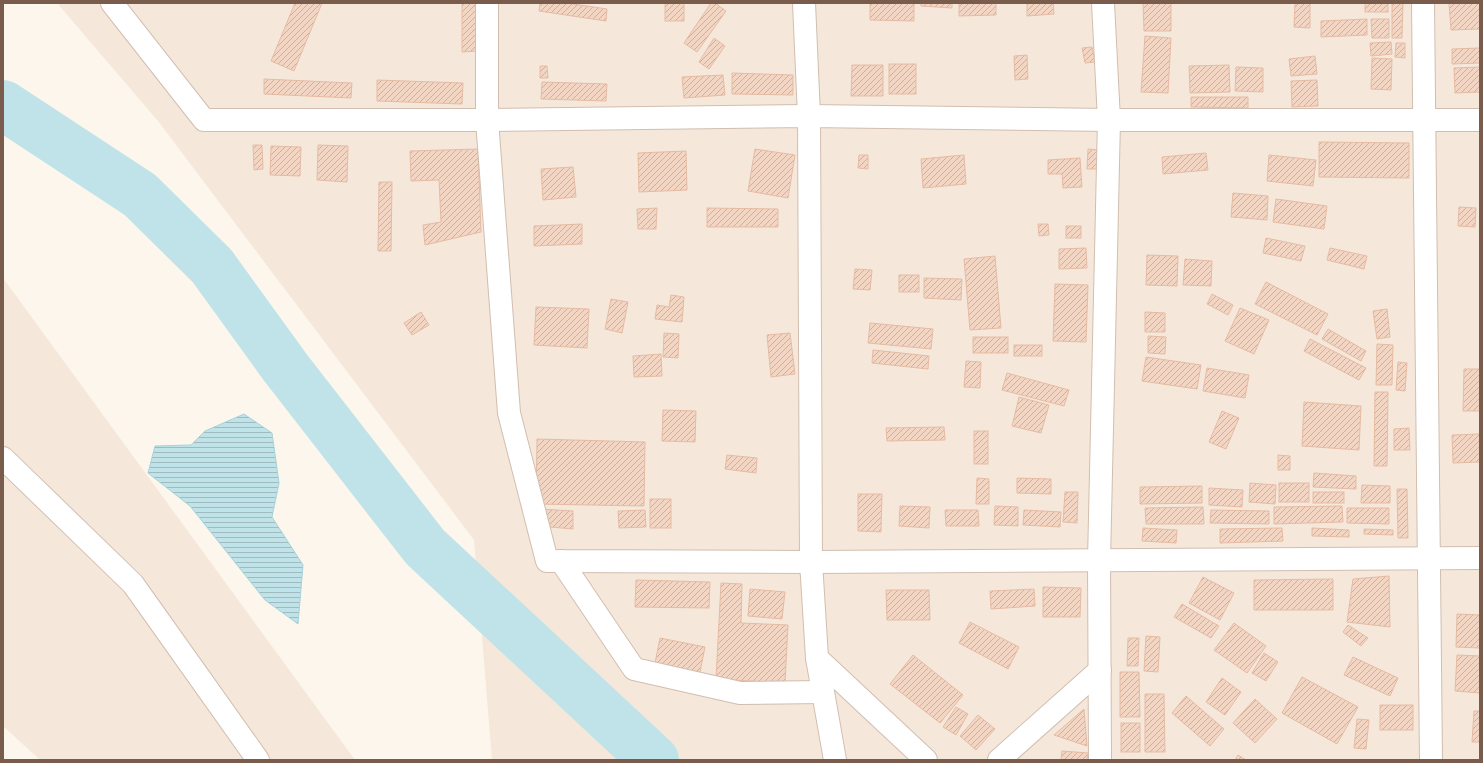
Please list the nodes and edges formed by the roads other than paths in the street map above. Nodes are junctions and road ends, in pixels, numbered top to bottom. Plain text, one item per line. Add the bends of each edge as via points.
1 (112, 3) edge
2 (487, 3) edge
3 (804, 3) edge
4 (1103, 3) edge
5 (1423, 3) edge
6 (809, 116) junction
7 (487, 120) junction
8 (1109, 120) junction
9 (1424, 120) junction
10 (1480, 120) edge
11 (3, 458) edge
12 (1480, 558) edge
13 (1428, 559) junction
14 (561, 561) junction
15 (1099, 561) junction
16 (811, 562) junction
17 (816, 658) junction
18 (1100, 670) junction
19 (823, 692) junction
20 (258, 760) edge
21 (835, 760) edge
22 (926, 760) edge
23 (999, 760) edge
24 (1100, 760) edge
25 (1430, 760) edge

1 - 7 street via 204,120
2 - 7 street
3 - 6 street
4 - 8 street
5 - 9 street
6 - 7 street
6 - 8 street
6 - 16 street
7 - 14 street via 509,413 547,561
8 - 9 street
8 - 15 street
9 - 10 street
9 - 13 street
11 - 20 street via 133,584
12 - 13 street
13 - 15 street
13 - 25 street
14 - 16 street
14 - 19 street via 634,669 740,693
15 - 16 street
15 - 18 street
16 - 17 street
17 - 19 street
17 - 22 street
18 - 23 street
18 - 24 street
19 - 21 street

